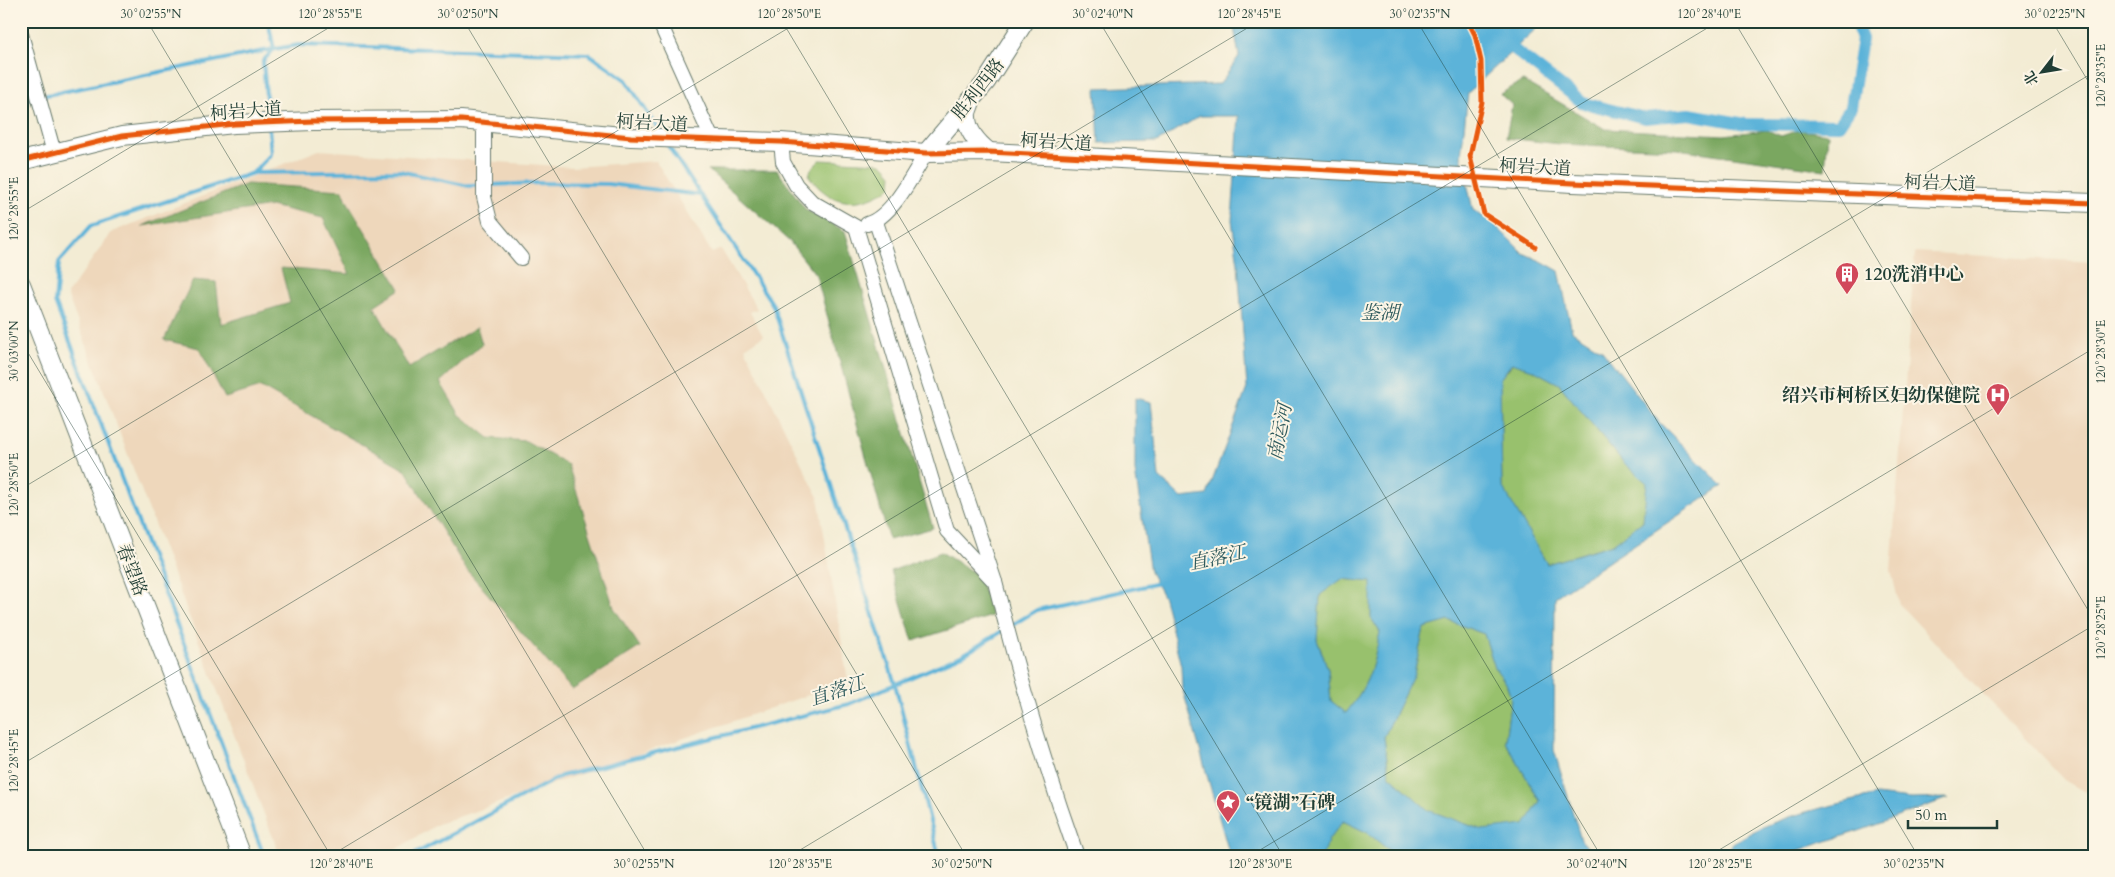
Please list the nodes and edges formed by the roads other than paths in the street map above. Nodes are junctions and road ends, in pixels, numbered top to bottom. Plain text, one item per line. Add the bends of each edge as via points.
1 (659, 21) edge
2 (1025, 21) edge
3 (21, 34) edge
4 (986, 82) junction
5 (484, 123) junction
6 (704, 139) junction
7 (781, 142) junction
8 (989, 152) junction
9 (54, 153) junction
10 (926, 153) junction
11 (21, 161) edge
12 (2094, 203) edge
13 (876, 222) junction
14 (856, 227) junction
15 (520, 258) dead end
16 (21, 284) edge
17 (995, 582) junction
18 (242, 856) edge
19 (1077, 856) edge

1 - 6 street
2 - 4 street, 胜利西路
3 - 9 street
4 - 8 street via 972,98 966,117 979,144
4 - 10 street, 胜利西路
5 - 6 street, 柯岩大道 via 631,137
5 - 9 street, 柯岩大道 via 461,120 313,120 234,124 122,136
5 - 15 street via 484,197 490,221
6 - 7 street, 柯岩大道
7 - 10 street, 柯岩大道
7 - 14 street via 783,162 796,184 812,202
8 - 10 street, 柯岩大道
8 - 12 street, 柯岩大道 via 1534,180
9 - 11 street, 柯岩大道
10 - 13 street via 905,189
13 - 14 street
13 - 17 street
14 - 17 street via 947,531
16 - 18 street, 春望路
17 - 19 street via 1012,650

